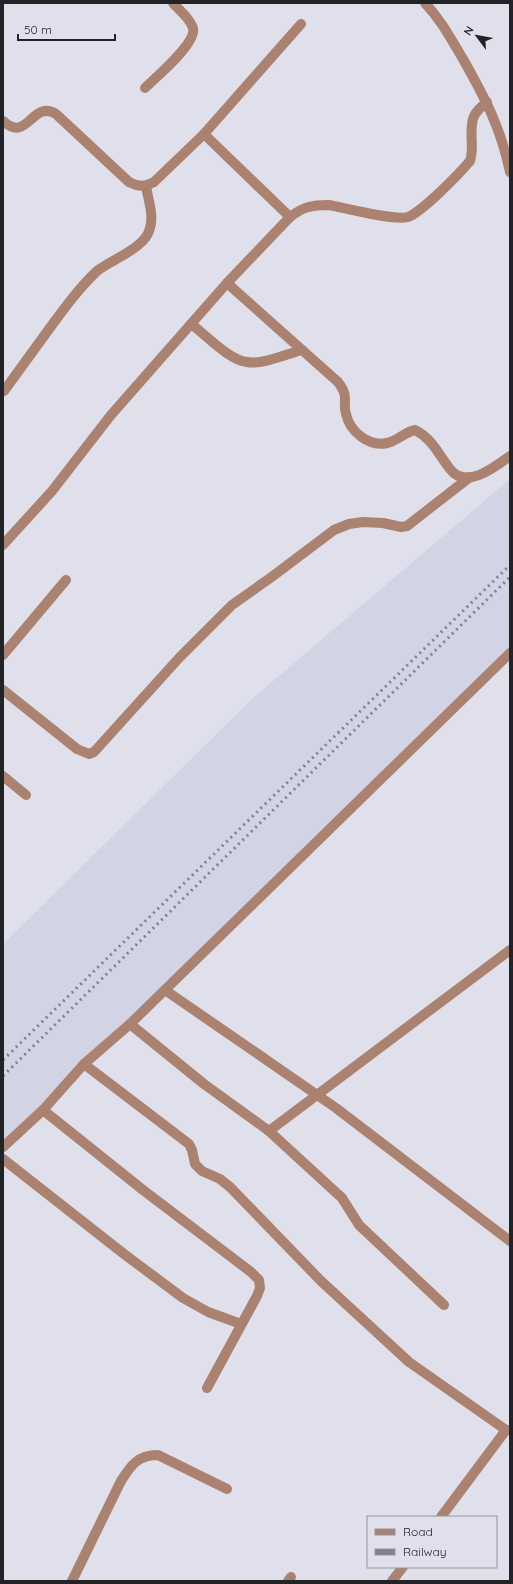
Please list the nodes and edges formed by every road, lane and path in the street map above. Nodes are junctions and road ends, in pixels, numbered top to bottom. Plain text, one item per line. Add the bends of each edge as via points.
1 (173, 3) edge
2 (425, 3) edge
3 (300, 24) dead end
4 (145, 88) dead end
5 (487, 102) junction
6 (3, 121) edge
7 (204, 134) junction
8 (510, 172) edge
9 (146, 186) junction
10 (290, 217) junction
11 (227, 283) junction
12 (191, 324) junction
13 (302, 350) junction
14 (4, 391) edge
15 (510, 456) edge
16 (470, 477) junction
17 (3, 545) edge
18 (66, 580) dead end
19 (510, 653) edge
20 (3, 655) edge
21 (3, 690) edge
22 (3, 776) edge
23 (26, 795) dead end
24 (510, 950) edge
25 (165, 990) junction
26 (130, 1024) junction
27 (84, 1064) junction
28 (317, 1095) junction
29 (43, 1110) junction
30 (269, 1131) junction
31 (3, 1147) edge
32 (3, 1159) edge
33 (510, 1241) edge
34 (444, 1305) dead end
35 (241, 1324) junction
36 (207, 1388) dead end
37 (508, 1430) edge
38 (228, 1489) dead end
39 (442, 1516) edge
40 (402, 1568) edge
41 (72, 1581) edge
42 (392, 1581) edge

1 - 4 street via 190,23 193,36 186,47
2 - 5 street via 445,28
3 - 7 street
5 - 8 street via 502,139
5 - 10 street via 478,110 472,123 470,161 418,212 396,218 319,205 300,209
6 - 9 street via 16,128 24,126 42,110 50,110 129,182
7 - 9 street via 154,182
7 - 10 street
9 - 14 street via 150,228 145,239 98,270 87,281
10 - 11 street
11 - 12 street
11 - 13 street
12 - 13 street via 231,356 248,363
12 - 17 street via 111,415 52,491
13 - 16 street via 345,390 345,412 348,422 368,441 378,444 390,443 408,431 415,430 430,440 450,470 458,476
15 - 16 street via 482,474
16 - 21 street via 407,526 401,528 383,523 363,522 334,530 232,605 179,658 94,752 89,754 78,749
18 - 20 street
19 - 25 street
22 - 23 street
24 - 28 street
25 - 26 street
25 - 28 street
26 - 27 street
26 - 30 street via 204,1084
27 - 29 street
27 - 37 street via 188,1144 195,1164 202,1171 230,1187 321,1281 409,1362
28 - 30 street
28 - 33 street
29 - 31 street
29 - 35 street via 239,1262 258,1280 260,1288 257,1296
30 - 34 street via 342,1198 359,1225
32 - 35 street via 182,1298 208,1312
35 - 36 street
37 - 39 street
38 - 41 street via 158,1455 147,1455 128,1470 121,1480
40 - 42 street

